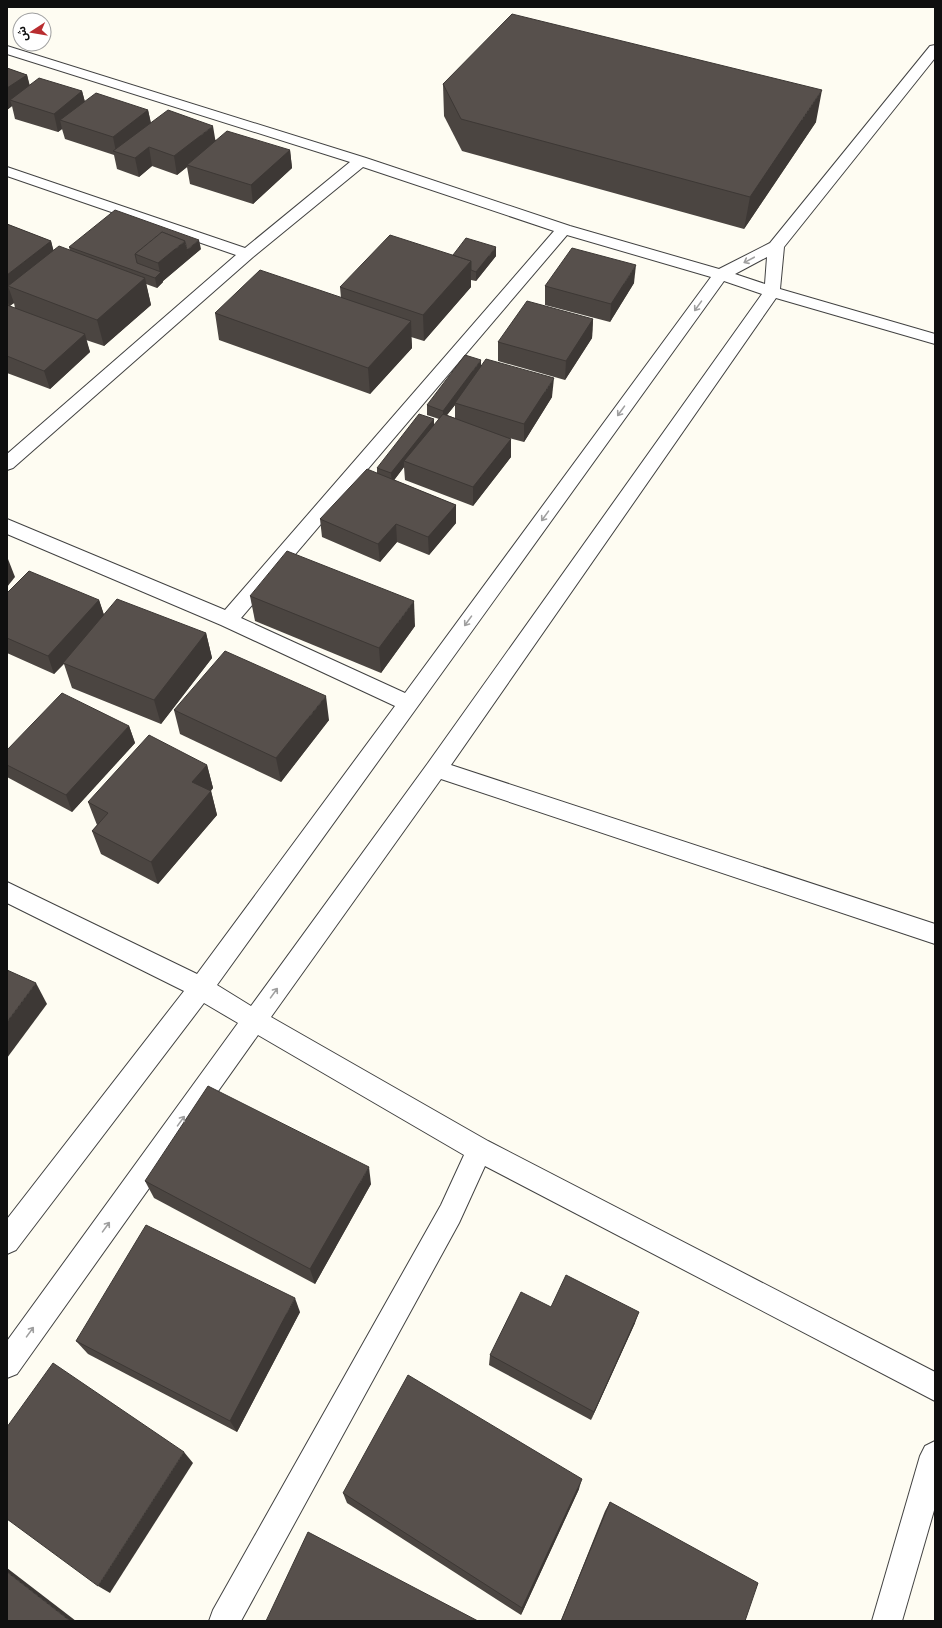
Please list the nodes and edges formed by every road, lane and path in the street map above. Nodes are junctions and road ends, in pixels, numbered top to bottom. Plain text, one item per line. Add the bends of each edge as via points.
1 (935, 49) edge
2 (7, 50) edge
3 (360, 162) junction
4 (8, 173) edge
5 (564, 229) junction
6 (776, 246) junction
7 (246, 254) junction
8 (721, 275) junction
9 (772, 292) junction
10 (935, 339) edge
11 (7, 464) edge
12 (7, 526) edge
13 (228, 620) junction
14 (408, 703) junction
15 (436, 769) junction
16 (7, 892) edge
17 (935, 934) edge
18 (201, 988) junction
19 (254, 1020) junction
20 (479, 1150) junction
21 (7, 1241) edge
22 (7, 1364) edge
23 (935, 1387) edge
24 (935, 1456) edge
25 (224, 1621) edge
26 (886, 1621) edge

1 - 6 street
2 - 3 street
3 - 5 street
3 - 7 street
4 - 7 street
5 - 8 street
5 - 13 street
6 -> 8 street
6 - 9 street
7 - 11 street
8 - 9 street
8 -> 14 street
9 - 10 street
9 - 15 street
12 - 13 street
13 - 14 street
14 - 18 street
15 - 17 street
19 -> 15 street
16 - 18 street
18 - 19 street
18 - 21 street
19 - 20 street
22 -> 19 street
20 - 23 street
20 - 25 street via 450,1214
24 - 26 street

